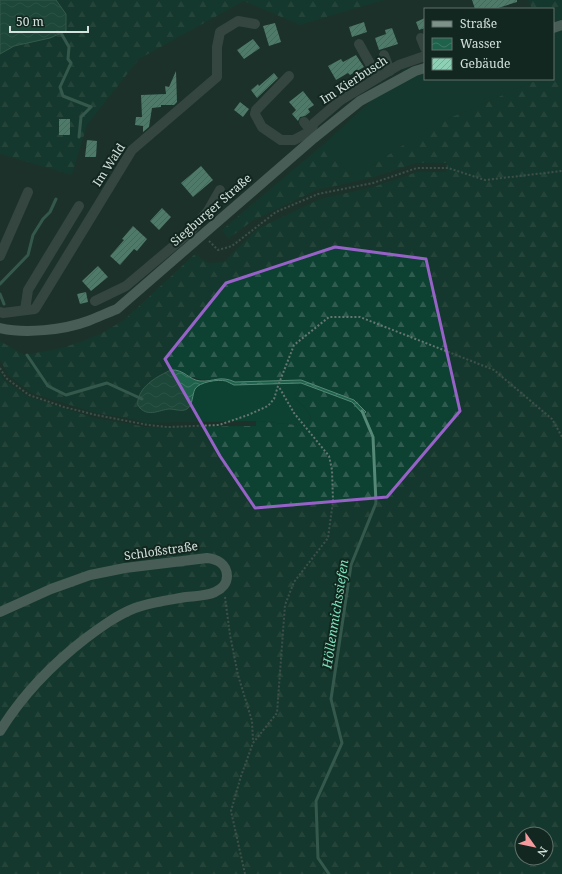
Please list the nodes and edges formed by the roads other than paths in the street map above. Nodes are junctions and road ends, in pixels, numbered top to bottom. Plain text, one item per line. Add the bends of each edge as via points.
1 (255, 24) dead end
2 (421, 38) dead end
3 (359, 44) dead end
4 (424, 46) edge
5 (384, 55) dead end
6 (424, 56) edge
7 (424, 68) edge
8 (390, 70) junction
9 (290, 76) dead end
10 (378, 78) junction
11 (304, 122) dead end
12 (312, 135) junction
13 (220, 190) dead end
14 (28, 192) dead end
15 (79, 206) dead end
16 (189, 233) junction
17 (202, 235) junction
18 (0, 256) edge
19 (95, 301) dead end
20 (25, 310) junction
21 (0, 312) edge
22 (0, 328) edge
23 (0, 612) edge
24 (0, 731) edge

1 - 20 street, Im Wald via 238,21 220,32 217,77 132,150 35,309
2 - 4 street
3 - 10 street
5 - 8 street
6 - 8 street, Im Kierbusch
7 - 12 main road, Siegburger Straße via 360,101
8 - 10 street, Im Kierbusch
9 - 12 street via 255,114 262,127 281,140 294,140
10 - 12 street, Im Kierbusch via 341,100 314,123
11 - 12 street
12 - 17 main road, Siegburger Straße
13 - 16 street via 208,211
14 - 18 street
15 - 20 street via 28,290
16 - 17 street
16 - 19 street via 126,286
17 - 22 main road, Siegburger Straße via 117,309 87,322 50,330 14,331
20 - 21 street, Im Wald
23 - 24 main road, Schloßstraße via 90,575 124,568 210,558 221,562 227,574 224,586 213,593 138,607 106,624 72,649 38,680

